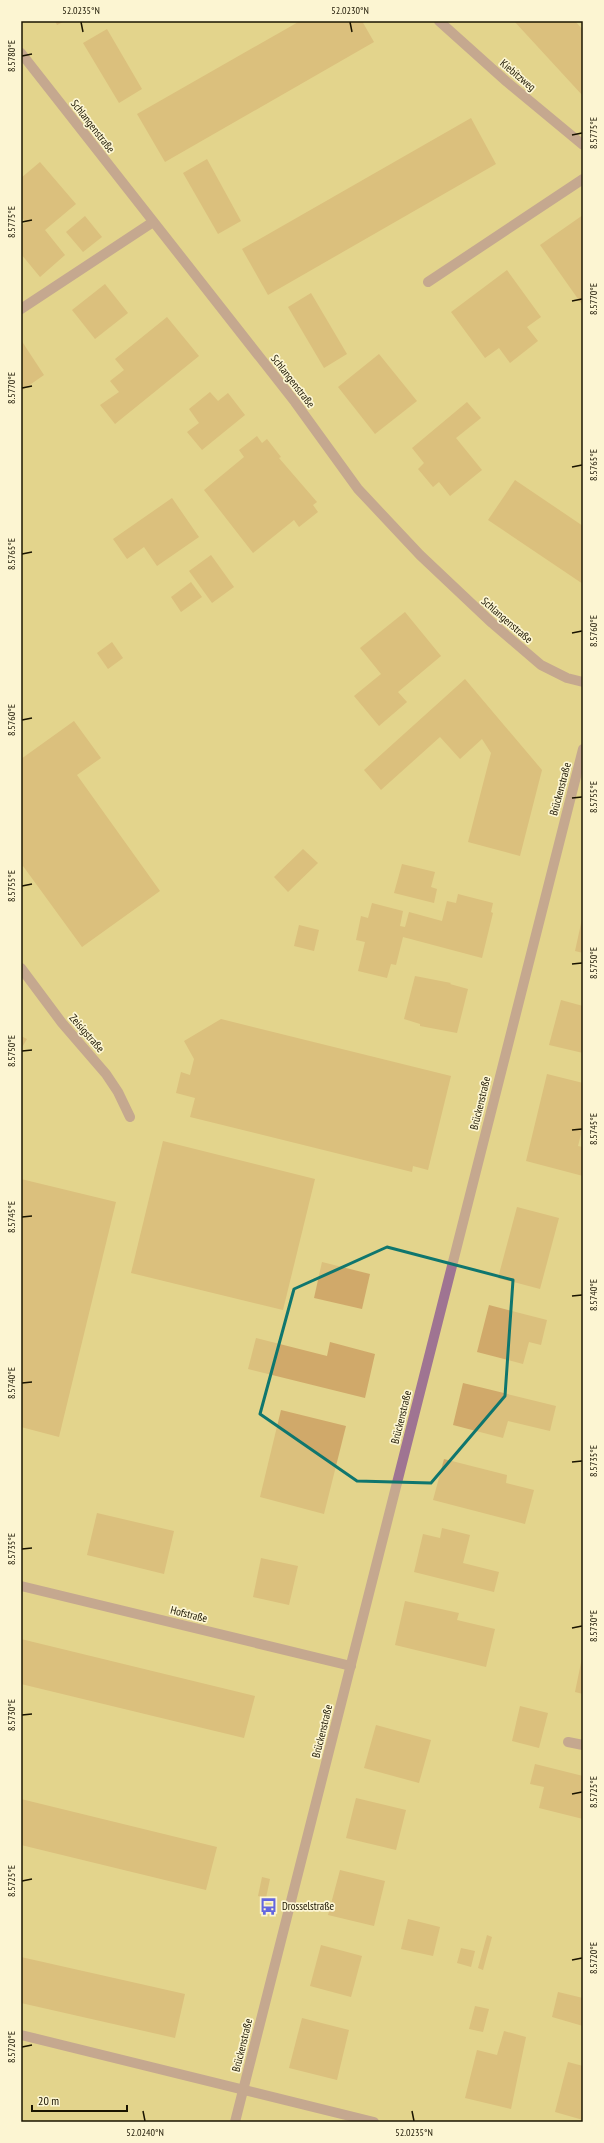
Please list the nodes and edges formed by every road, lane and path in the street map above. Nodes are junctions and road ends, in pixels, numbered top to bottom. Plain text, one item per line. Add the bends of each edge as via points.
1 (438, 21) edge
2 (21, 53) edge
3 (583, 145) edge
4 (583, 179) edge
5 (153, 222) junction
6 (428, 282) dead end
7 (21, 309) edge
8 (583, 682) edge
9 (583, 749) edge
10 (21, 968) edge
11 (130, 1117) dead end
12 (21, 1586) edge
13 (351, 1666) junction
14 (568, 1742) dead end
15 (583, 1745) edge
16 (21, 2035) edge
17 (243, 2091) junction
18 (235, 2122) edge
19 (374, 2122) edge

1 - 3 street, Kiebitzweg
2 - 5 street, Schlangenstraße
4 - 6 street
5 - 7 street
5 - 8 street, Schlangenstraße via 295,402 358,490 420,555 541,665 567,678
9 - 13 street, Brückenstraße
10 - 11 street, Zeisigstraße via 62,1023 106,1074
12 - 13 street, Hofstraße
13 - 17 street, Brückenstraße
14 - 15 street
16 - 17 street
17 - 18 street, Brückenstraße
17 - 19 street

